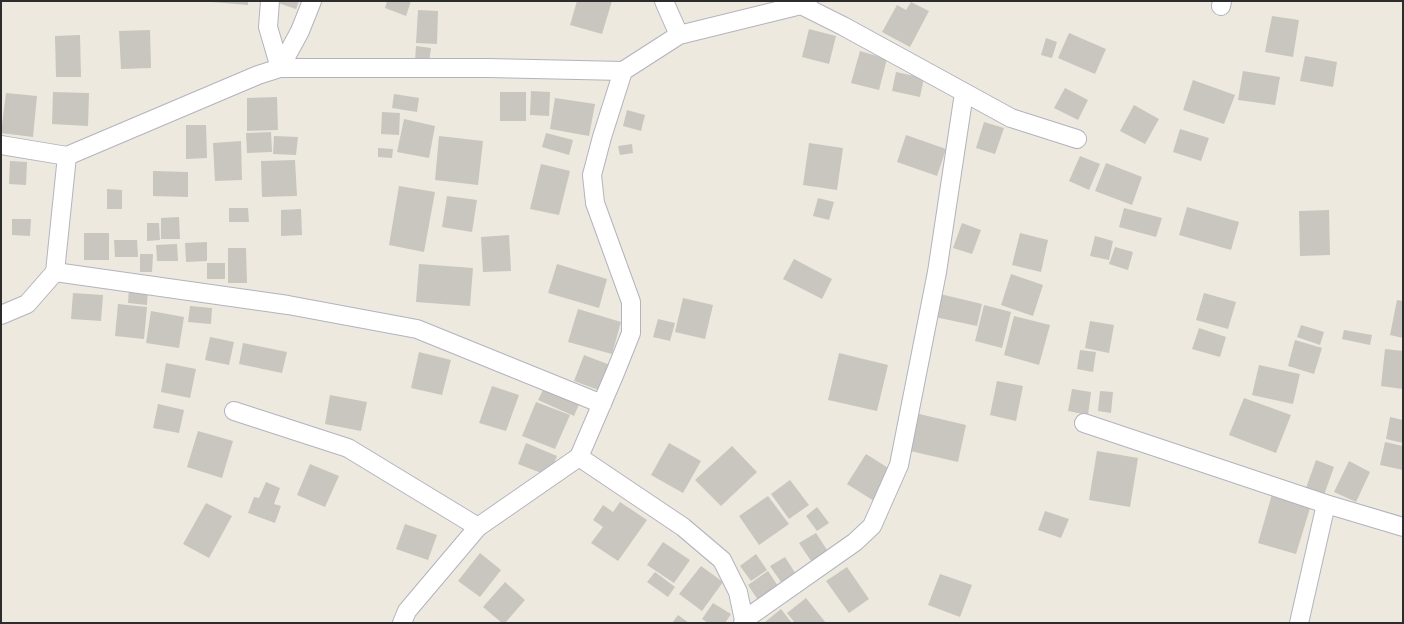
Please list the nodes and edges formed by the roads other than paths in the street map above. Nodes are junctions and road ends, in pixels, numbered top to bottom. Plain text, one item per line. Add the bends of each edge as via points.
1 (270, 1) edge
2 (312, 1) edge
3 (664, 1) edge
4 (804, 3) edge
5 (679, 35) junction
6 (280, 68) junction
7 (623, 71) junction
8 (964, 93) junction
9 (1077, 139) dead end
10 (1, 145) edge
11 (67, 156) junction
12 (55, 272) junction
13 (1, 315) edge
14 (602, 404) junction
15 (234, 411) dead end
16 (1084, 423) dead end
17 (579, 457) junction
18 (1326, 504) junction
19 (478, 527) junction
20 (1403, 527) edge
21 (744, 622) edge
22 (402, 623) edge
23 (1299, 623) edge

1 - 6 street via 268,27
2 - 6 street via 300,31
3 - 5 street
4 - 5 street
4 - 8 street
5 - 7 street
6 - 7 street
6 - 11 street
7 - 14 street via 592,175 595,203 631,302 631,333
8 - 9 street via 1011,118
8 - 21 street via 937,272 899,466 872,526 855,542
10 - 11 street
11 - 12 street
12 - 13 street via 27,304
12 - 14 street via 288,305 417,329
14 - 17 street
15 - 19 street via 348,448
16 - 18 street
17 - 19 street
17 - 21 street via 683,527 722,560 738,592
18 - 20 street
18 - 23 street
19 - 22 street via 406,612

